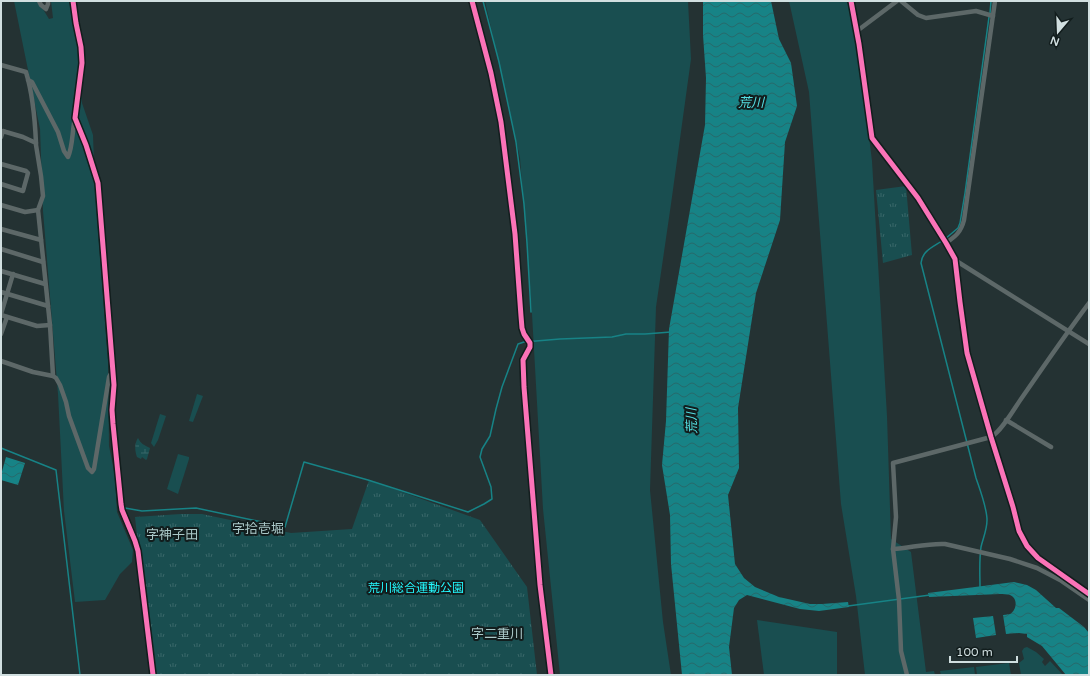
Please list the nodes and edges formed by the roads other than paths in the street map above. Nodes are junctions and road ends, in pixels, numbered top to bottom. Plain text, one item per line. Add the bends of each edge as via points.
1 (39, 1) edge
2 (48, 1) edge
3 (73, 1) edge
4 (851, 1) edge
5 (897, 1) edge
6 (901, 1) edge
7 (995, 1) edge
8 (990, 15) junction
9 (857, 31) junction
10 (1, 65) edge
11 (28, 80) junction
12 (75, 118) junction
13 (1, 137) edge
14 (36, 143) junction
15 (1, 164) edge
16 (1, 184) edge
17 (1, 205) edge
18 (38, 210) junction
19 (1, 228) edge
20 (41, 240) junction
21 (946, 243) junction
22 (1, 249) edge
23 (955, 259) junction
24 (43, 262) junction
25 (1, 271) edge
26 (13, 274) junction
27 (45, 284) junction
28 (1, 292) edge
29 (7, 294) junction
30 (1089, 303) edge
31 (48, 306) junction
32 (1, 314) edge
33 (7, 317) junction
34 (50, 325) junction
35 (1068, 331) junction
36 (1, 334) edge
37 (1089, 344) edge
38 (1, 361) edge
39 (112, 372) junction
40 (53, 376) junction
41 (1006, 420) junction
42 (991, 438) junction
43 (1051, 447) dead end
44 (893, 549) junction
45 (1089, 594) edge
46 (1089, 600) edge
47 (153, 675) edge
48 (907, 675) edge

1 - 2 street via 46,8
3 - 12 street via 82,63
4 - 9 street
5 - 9 street
6 - 8 street via 918,15 926,18 976,11
7 - 8 street
8 - 21 street via 964,220 957,235
9 - 21 street via 872,138 908,184
10 - 11 street via 26,72
11 - 12 street via 32,82 58,132 68,157
11 - 14 street
12 - 39 street via 98,183
13 - 14 street via 4,131
14 - 18 street via 43,196
15 - 16 street via 28,173 23,191
17 - 18 street via 24,212
18 - 20 street
19 - 20 street
20 - 24 street
21 - 23 street
22 - 24 street
23 - 35 street
23 - 42 street via 967,353
24 - 27 street
25 - 26 street
26 - 27 street
26 - 29 street
27 - 31 street
28 - 29 street
29 - 31 street
29 - 32 street
30 - 35 street
31 - 34 street
32 - 33 street
33 - 34 street via 37,326
33 - 36 street
34 - 40 street
35 - 37 street
35 - 41 street
38 - 40 street
39 - 40 street via 92,472 88,468 60,385
39 - 47 street via 112,410 121,504 138,550
41 - 42 street
41 - 43 street
42 - 44 street via 893,463 896,517
42 - 45 street via 1018,528 1031,551
44 - 46 street via 937,543 1026,563 1045,571
44 - 48 street via 901,651

